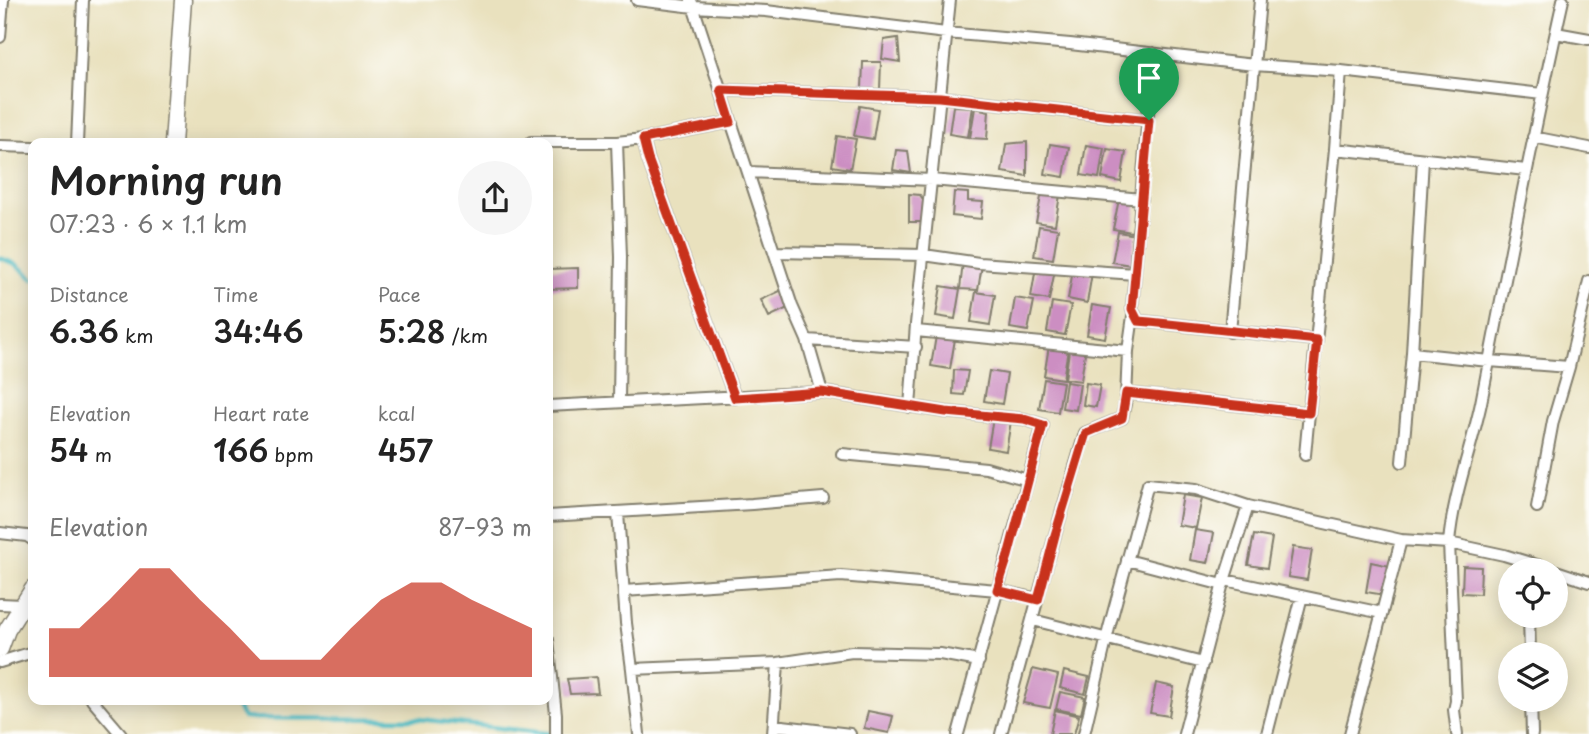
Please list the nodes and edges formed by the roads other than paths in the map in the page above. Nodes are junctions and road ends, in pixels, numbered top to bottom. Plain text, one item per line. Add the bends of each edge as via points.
1 (4, 0) edge
2 (83, 0) edge
3 (183, 0) edge
4 (637, 0) edge
5 (950, 0) edge
6 (1260, 0) edge
7 (1563, 0) edge
8 (693, 4) edge
9 (946, 33) junction
10 (1556, 33) junction
11 (0, 37) edge
12 (1589, 39) edge
13 (1153, 53) junction
14 (1254, 65) junction
15 (1341, 71) junction
16 (721, 90) junction
17 (1542, 94) junction
18 (940, 97) junction
19 (1149, 120) junction
20 (731, 122) junction
21 (1533, 137) junction
22 (77, 138) edge
23 (173, 138) edge
24 (643, 139) junction
25 (553, 142) edge
26 (617, 142) junction
27 (0, 146) edge
28 (28, 147) edge
29 (1589, 148) edge
30 (1335, 149) junction
31 (1423, 159) junction
32 (1527, 170) junction
33 (749, 172) junction
34 (932, 180) junction
35 (1142, 199) junction
36 (775, 252) junction
37 (924, 255) junction
38 (1135, 274) junction
39 (1589, 285) edge
40 (1133, 316) junction
41 (916, 331) junction
42 (1230, 332) junction
43 (807, 340) junction
44 (1317, 340) junction
45 (916, 347) junction
46 (1128, 351) junction
47 (1412, 353) junction
48 (1489, 361) junction
49 (1569, 367) junction
50 (821, 392) junction
51 (1126, 393) junction
52 (735, 398) junction
53 (619, 401) junction
54 (553, 407) edge
55 (910, 407) junction
56 (1309, 413) junction
57 (842, 454) dead end
58 (1306, 455) dead end
59 (1402, 462) dead end
60 (1028, 480) junction
61 (823, 498) dead end
62 (1248, 506) junction
63 (1537, 507) dead end
64 (618, 513) junction
65 (553, 516) edge
66 (0, 533) edge
67 (28, 537) edge
68 (1401, 540) junction
69 (1449, 543) junction
70 (1501, 558) edge
71 (1127, 561) junction
72 (1568, 575) edge
73 (1224, 582) junction
74 (1589, 582) edge
75 (997, 590) junction
76 (624, 591) junction
77 (1302, 596) junction
78 (28, 597) edge
79 (1038, 600) junction
80 (0, 604) edge
81 (23, 605) junction
82 (1382, 613) junction
83 (1032, 620) junction
84 (1107, 638) junction
85 (0, 649) edge
86 (28, 654) edge
87 (979, 661) junction
88 (0, 662) edge
89 (778, 663) junction
90 (1203, 663) junction
91 (632, 669) junction
92 (553, 695) edge
93 (96, 705) edge
94 (1531, 712) edge
95 (773, 729) edge
96 (121, 734) edge
97 (555, 734) edge
98 (639, 734) edge
99 (850, 734) edge
100 (958, 734) edge
101 (1001, 734) edge
102 (1084, 734) edge
103 (1184, 734) edge
104 (1266, 734) edge
105 (1350, 734) edge
106 (1457, 734) edge
107 (1532, 734) edge

1 - 11 street
2 - 22 street
3 - 23 street
4 - 8 street
5 - 9 street
6 - 14 street
7 - 10 street
8 - 9 street
8 - 16 street
9 - 13 street
9 - 18 street
10 - 12 street
10 - 17 street
13 - 14 street
13 - 19 street
14 - 15 street
14 - 42 street
15 - 17 street
15 - 30 street
16 - 18 street
16 - 20 street
17 - 21 street
18 - 19 street
18 - 34 street
19 - 35 street
20 - 24 street
20 - 33 street
21 - 29 street
21 - 32 street
24 - 26 street
24 - 52 street
25 - 26 street
26 - 53 street
27 - 28 street
30 - 31 street
30 - 44 street
31 - 32 street
31 - 47 street
32 - 48 street
33 - 34 street
33 - 36 street
34 - 35 street
34 - 37 street
35 - 38 street
36 - 37 street
36 - 43 street
37 - 38 street
37 - 41 street
38 - 40 street
39 - 49 street
40 - 42 street via 1138,321
40 - 46 street
41 - 45 street
41 - 46 street
42 - 44 street
43 - 45 street
43 - 50 street
44 - 56 street
45 - 55 street
46 - 51 street
47 - 48 street
47 - 59 street
48 - 49 street
48 - 69 street via 1451,515
49 - 63 street
50 - 52 street
50 - 55 street
51 - 56 street
51 - 79 street via 1122,418 1086,433
52 - 53 street
53 - 54 street
55 - 60 street via 1043,425
56 - 58 street
57 - 60 street via 986,468
60 - 75 street
61 - 64 street
62 - 68 street
62 - 71 street via 1196,489 1148,484
62 - 73 street
64 - 65 street
64 - 76 street
66 - 67 street
68 - 69 street
68 - 82 street
69 - 70 street
69 - 106 street
71 - 73 street
71 - 84 street
72 - 74 street
73 - 77 street
73 - 90 street
75 - 76 street via 841,576
75 - 79 street
75 - 87 street
76 - 91 street
77 - 82 street
77 - 104 street
78 - 81 street
79 - 83 street
80 - 81 street
81 - 85 street
82 - 105 street
83 - 84 street
83 - 101 street
84 - 90 street
84 - 102 street
86 - 88 street
87 - 89 street via 940,654 852,652
87 - 100 street
89 - 91 street
89 - 95 street
90 - 103 street
91 - 98 street
92 - 97 street
93 - 96 street
94 - 107 street
95 - 99 street

